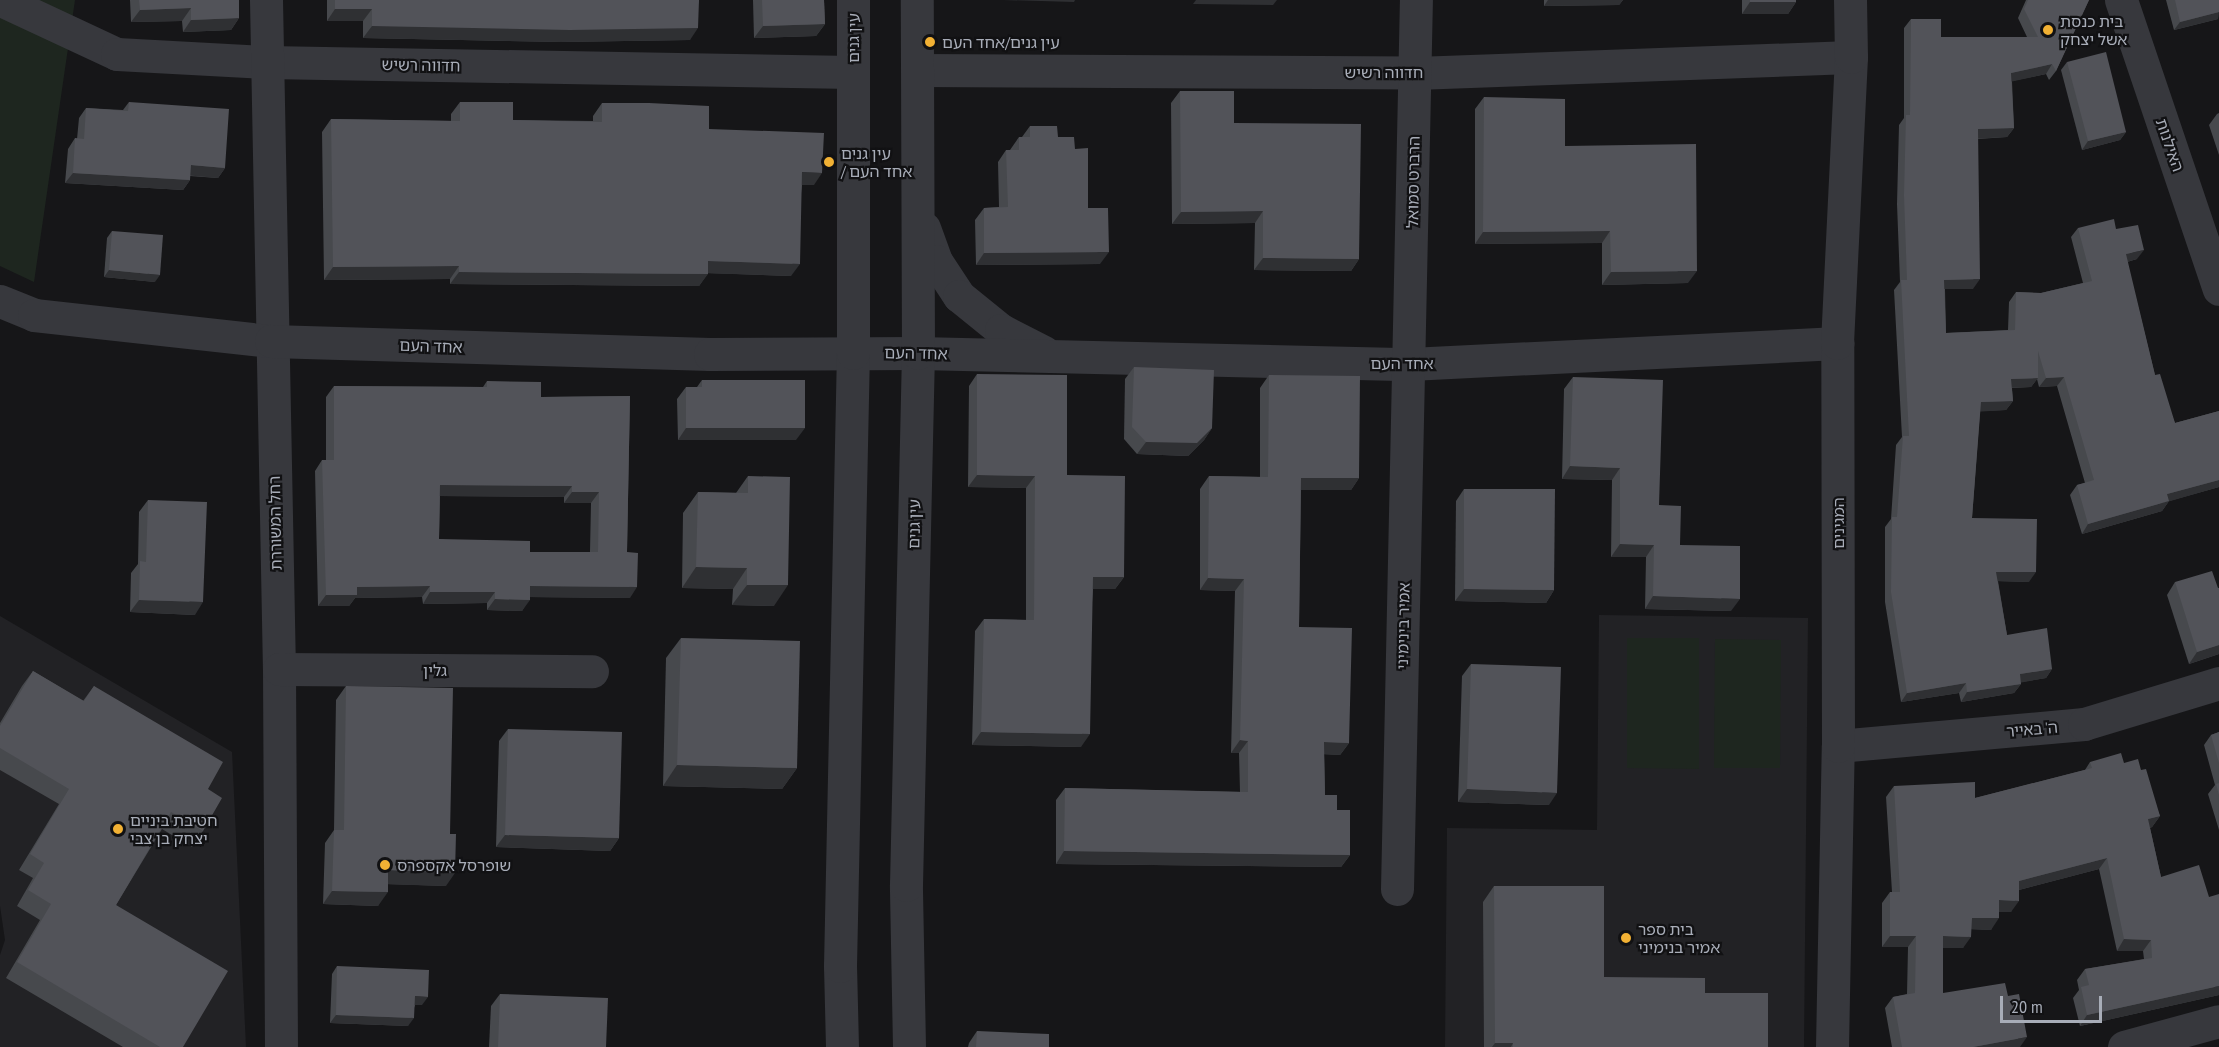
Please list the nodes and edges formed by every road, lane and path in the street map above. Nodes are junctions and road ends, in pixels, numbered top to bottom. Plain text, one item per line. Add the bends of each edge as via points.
1 (1, 0) edge
2 (266, 0) edge
3 (853, 0) edge
4 (917, 0) edge
5 (1416, 0) edge
6 (1850, 0) edge
7 (2121, 0) edge
8 (1851, 57) junction
9 (267, 62) junction
10 (918, 70) junction
11 (854, 72) junction
12 (1415, 73) junction
13 (918, 213) junction
14 (2219, 289) edge
15 (0, 301) edge
16 (271, 341) junction
17 (1837, 343) junction
18 (853, 352) junction
19 (918, 352) junction
20 (1051, 356) junction
21 (1410, 364) junction
22 (279, 669) junction
23 (592, 671) dead end
24 (2219, 682) edge
25 (1838, 746) junction
26 (1397, 889) dead end
27 (2219, 1021) edge
28 (281, 1047) edge
29 (842, 1047) edge
30 (909, 1047) edge
31 (1832, 1047) edge
32 (2124, 1047) edge

1 - 9 street, חדווה רשיש via 117,54
2 - 9 street, רחל המשוררת
3 - 11 street, עין גנים
4 - 10 street, עין גנים
5 - 12 street, הרברט סמואל
6 - 8 street, המגינים
7 - 14 street, האילנות
8 - 12 street, חדווה רשיש
8 - 17 street, המגינים
9 - 11 street, חדווה רשיש
9 - 16 street, רחל המשוררת
10 - 12 street, חדווה רשיש
10 - 13 street, עין גנים
11 - 18 street, עין גנים
12 - 21 street, הרברט סמואל
13 - 19 street, עין גנים
13 - 20 street via 936,261 958,296 1001,330
15 - 16 street, אחד העם via 34,315
16 - 18 street, אחד העם via 710,354
16 - 22 street, רחל המשוררת
17 - 21 street, אחד העם
17 - 25 street, המגינים
18 - 19 street, אחד העם
18 - 29 street, עין גנים via 840,966
19 - 20 street, אחד העם
19 - 30 street, עין גנים via 906,885
20 - 21 street, אחד העם
21 - 26 street, אמיר בינימיני
22 - 23 street, גלין
22 - 28 street, רחל המשוררת
24 - 25 street, ה' באייר via 2084,724
25 - 31 street, המגינים
27 - 32 street

